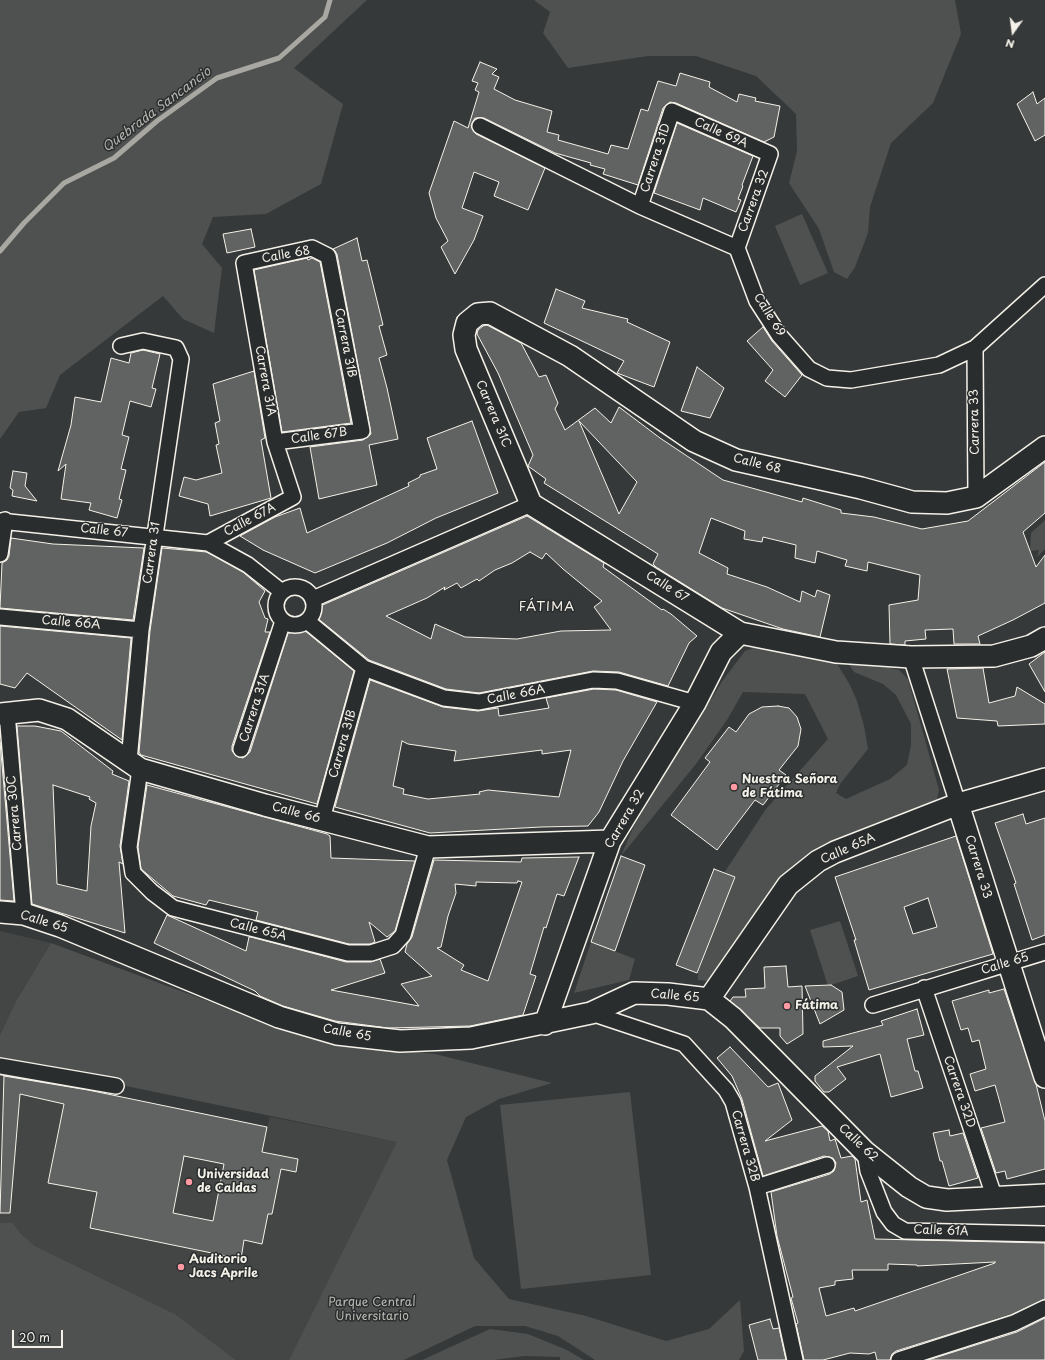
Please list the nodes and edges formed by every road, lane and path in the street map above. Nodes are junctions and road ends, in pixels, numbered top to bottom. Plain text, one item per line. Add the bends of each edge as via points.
1 (672, 111) joint
2 (480, 126) dead end
3 (770, 154) joint
4 (640, 206) junction
5 (737, 248) junction
6 (328, 256) joint
7 (244, 263) joint
8 (1045, 285) edge
9 (467, 323) joint
10 (121, 346) dead end
11 (974, 348) junction
12 (362, 430) joint
13 (275, 442) junction
14 (1045, 447) edge
15 (293, 497) joint
16 (976, 497) junction
17 (531, 504) junction
18 (3, 520) edge
19 (154, 537) junction
20 (208, 543) junction
21 (0, 554) edge
22 (282, 592) junction
23 (313, 599) junction
24 (0, 617) edge
25 (283, 621) junction
26 (307, 621) junction
27 (141, 630) junction
28 (740, 633) junction
29 (1045, 638) edge
30 (912, 657) junction
31 (364, 668) junction
32 (695, 703) junction
33 (3, 713) edge
34 (241, 749) dead end
35 (134, 765) junction
36 (1045, 779) edge
37 (958, 804) junction
38 (322, 820) junction
39 (610, 841) junction
40 (428, 847) junction
41 (0, 912) edge
42 (24, 914) junction
43 (1045, 952) edge
44 (1008, 963) junction
45 (924, 988) junction
46 (709, 999) junction
47 (873, 1005) dead end
48 (591, 1013) junction
49 (546, 1024) junction
50 (0, 1066) edge
51 (1045, 1077) edge
52 (116, 1086) dead end
53 (865, 1152) junction
54 (827, 1165) dead end
55 (757, 1188) junction
56 (1045, 1195) edge
57 (994, 1196) junction
58 (1045, 1234) edge
59 (1045, 1308) edge
60 (795, 1360) edge
61 (899, 1360) edge

1 - 3 street, Calle 69A
1 - 4 street, Carrera 31D
2 - 4 street
3 - 5 street, Carrera 32
4 - 5 street
5 - 11 street, Calle 69 via 757,301 780,335 809,368 827,378 851,380 939,365
6 - 7 street, Calle 68 via 312,248
6 - 12 street, Carrera 31B
7 - 13 street, Carrera 31A
8 - 11 street, Calle 69
9 - 16 street, Calle 68 via 478,314 490,314 570,356 694,441 736,460 862,488 912,502 947,503
9 - 17 street, Carrera 31C via 464,335 466,349
10 - 19 street, Carrera 31 via 143,341 176,348 181,359
11 - 16 street, Carrera 33
12 - 13 street, Calle 67B
13 - 15 street, Carrera 31A
14 - 16 street, Calle 68
15 - 20 street, Calle 67A
17 - 23 street
17 - 28 street, Calle 67
18 - 19 street, Calle 67
18 - 21 street
19 - 20 street, Calle 67
19 - 27 street, Carrera 31
20 - 22 street via 248,565
22 - 23 street via 287,588 300,587 310,593
22 - 25 street via 278,597 276,610
23 - 26 street via 314,611
24 - 27 street, Calle 66A
25 - 26 street via 295,625
25 - 34 street, Carrera 31A
26 - 31 street, Calle 66A
27 - 35 street, Carrera 31
28 - 30 street, Calle 67 via 836,652
28 - 32 street, Carrera 32 via 722,652
29 - 30 street, Calle 67 via 1031,646 994,656
30 - 37 street, Carrera 33
31 - 32 street, Calle 66A via 444,698 480,702 593,680 617,681
31 - 38 street, Carrera 31B
32 - 39 street, Carrera 32
33 - 35 street, Calle 66 via 39,710 67,719
33 - 42 street, Carrera 30C
35 - 38 street, Calle 66
35 - 40 street, Calle 65A via 129,847 133,872 152,892 174,908 348,953 372,953 393,946 403,935
36 - 37 street, Calle 65A
37 - 44 street, Carrera 33
37 - 46 street, Calle 65A via 835,852 804,872 788,885 776,900
38 - 40 street, Calle 66
39 - 40 street, Calle 66
39 - 49 street, Carrera 32
41 - 42 street, Calle 65
42 - 49 street, Calle 65 via 60,926 279,1017 337,1034 400,1041 471,1038
43 - 44 street, Calle 65
44 - 45 street, Calle 65
44 - 51 street, Carrera 33
45 - 47 street, Calle 65
45 - 57 street, Carrera 32D
46 - 48 street, Calle 65 via 634,993
46 - 53 street, Calle 62 via 733,1018
48 - 49 street, Calle 65
48 - 55 street, Carrera 32B via 677,1040 694,1053 718,1079 733,1102
50 - 52 street
53 - 57 street, Calle 62 via 909,1187 926,1197 947,1200
53 - 58 street, Calle 61A via 868,1171 884,1212 893,1224 905,1230
54 - 55 street
55 - 60 street, Carrera 32B
56 - 57 street, Calle 62
59 - 61 street via 1014,1323

